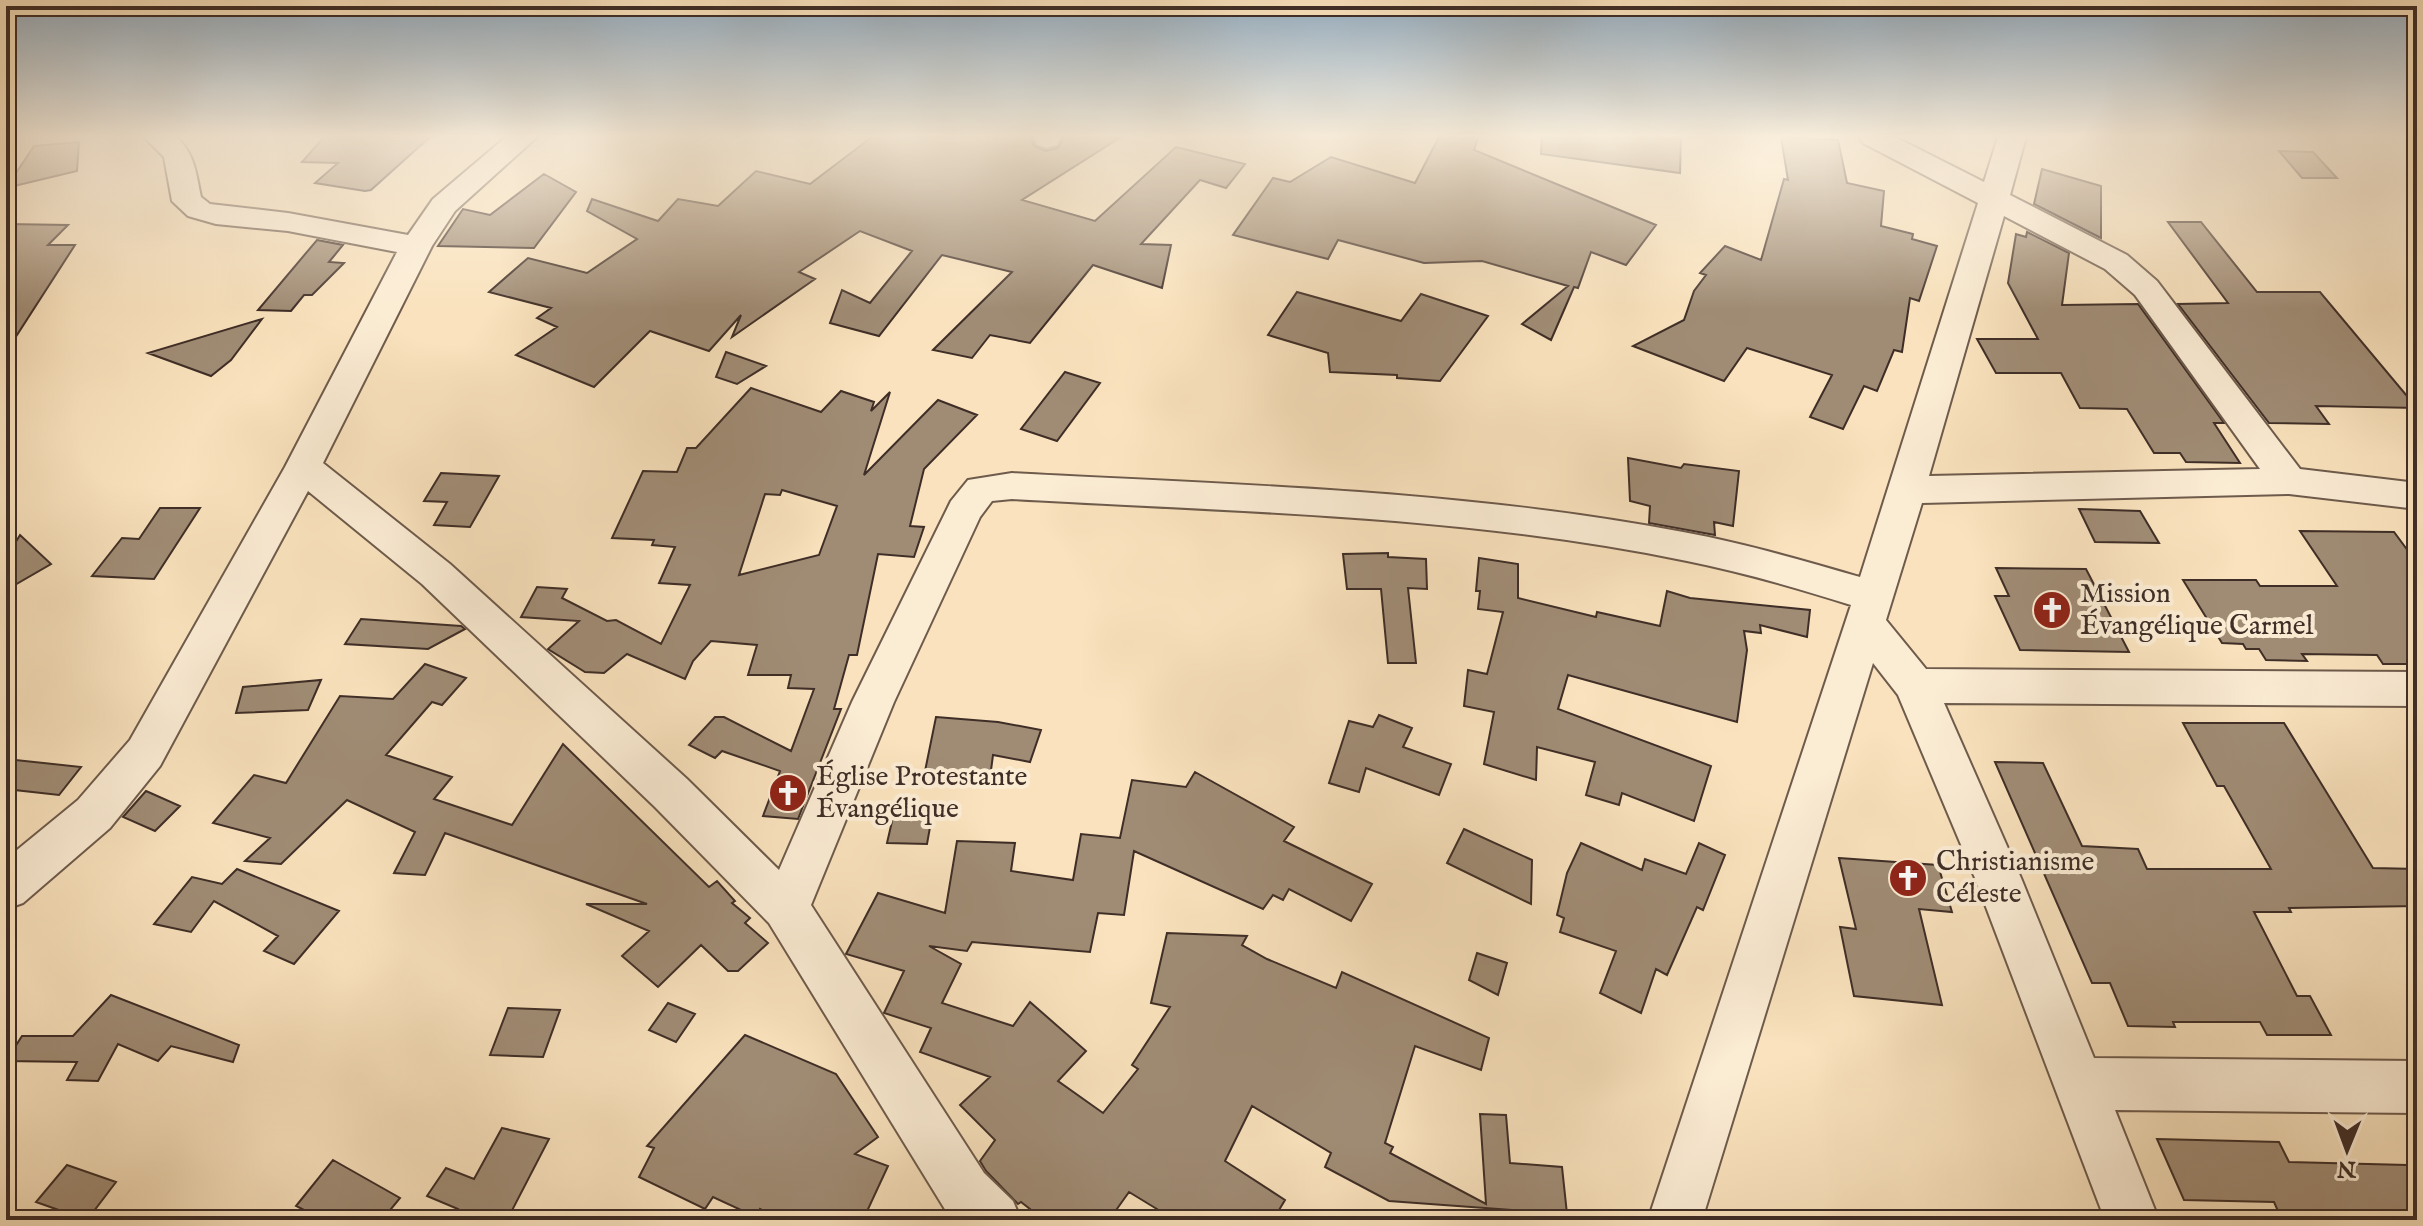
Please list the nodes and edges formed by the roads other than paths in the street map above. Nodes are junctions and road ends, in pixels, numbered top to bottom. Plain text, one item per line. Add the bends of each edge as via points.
1 (186, 194) edge
2 (457, 194) edge
3 (1984, 194) edge
4 (1994, 194) edge
5 (1993, 199) junction
6 (416, 246) junction
7 (303, 467) junction
8 (2289, 481) junction
9 (1907, 490) junction
10 (2417, 496) edge
11 (1869, 610) junction
12 (1915, 686) junction
13 (2417, 689) edge
14 (6, 888) edge
15 (786, 908) junction
16 (2077, 1084) junction
17 (2417, 1087) edge
18 (994, 1220) edge
19 (1675, 1220) edge
20 (2132, 1220) edge

1 - 6 street via 199,210 216,215 288,222
2 - 6 street
3 - 5 street
4 - 5 street
5 - 8 street via 2133,275
5 - 9 street
6 - 7 street
7 - 14 street via 145,753 94,814
7 - 15 street via 436,574
8 - 9 street
8 - 10 street
9 - 11 street
11 - 12 street
11 - 15 street via 1756,562 1559,526 1388,508 1012,486 981,489 964,511 873,702
11 - 19 street
12 - 13 street
12 - 16 street via 1998,878
15 - 18 street via 965,1192
16 - 17 street
16 - 20 street

